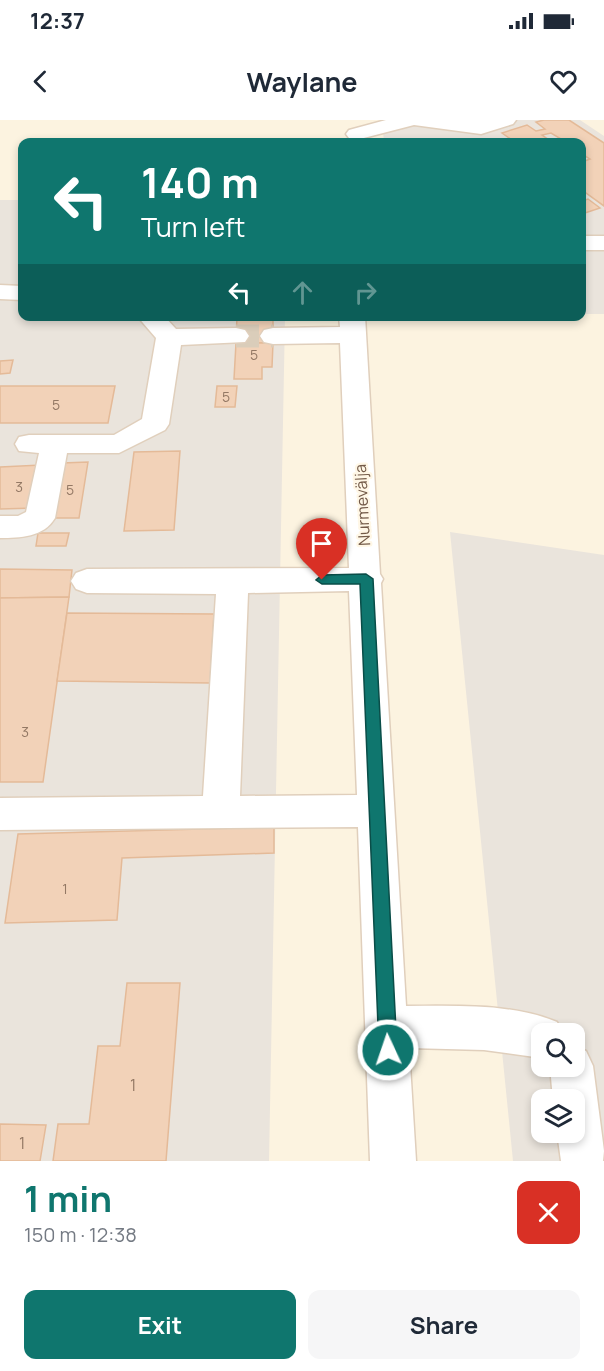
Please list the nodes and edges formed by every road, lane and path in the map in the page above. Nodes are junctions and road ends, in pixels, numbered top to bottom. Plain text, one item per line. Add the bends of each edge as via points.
1 (410, 120) edge
2 (417, 120) edge
3 (506, 120) edge
4 (356, 132) edge
5 (586, 243) edge
6 (604, 243) edge
7 (18, 291) edge
8 (0, 292) edge
9 (154, 321) edge
10 (352, 326) edge
11 (236, 336) tunnel mouth
12 (273, 336) tunnel mouth
13 (169, 337) junction
14 (0, 528) edge
15 (366, 579) junction
16 (87, 581) dead end
17 (233, 582) junction
18 (377, 811) junction
19 (221, 812) junction
20 (0, 814) edge
21 (387, 1028) junction
22 (531, 1035) edge
23 (572, 1077) edge
24 (582, 1156) dead end
25 (393, 1161) edge

1 - 4 street
2 - 3 street via 481,128
5 - 6 street
7 - 8 street
9 - 13 street
10 - 12 street
10 - 15 street, Nurmevälja
11 - 13 street
13 - 14 street via 155,424 118,444 42,444 40,518 22,527
15 - 17 street
15 - 18 street, Nurmevälja
16 - 17 street
17 - 19 street
18 - 19 street
18 - 21 street, Nurmevälja
19 - 20 street
21 - 22 street via 446,1025 500,1028
21 - 25 street, Nurmevälja
23 - 24 street

